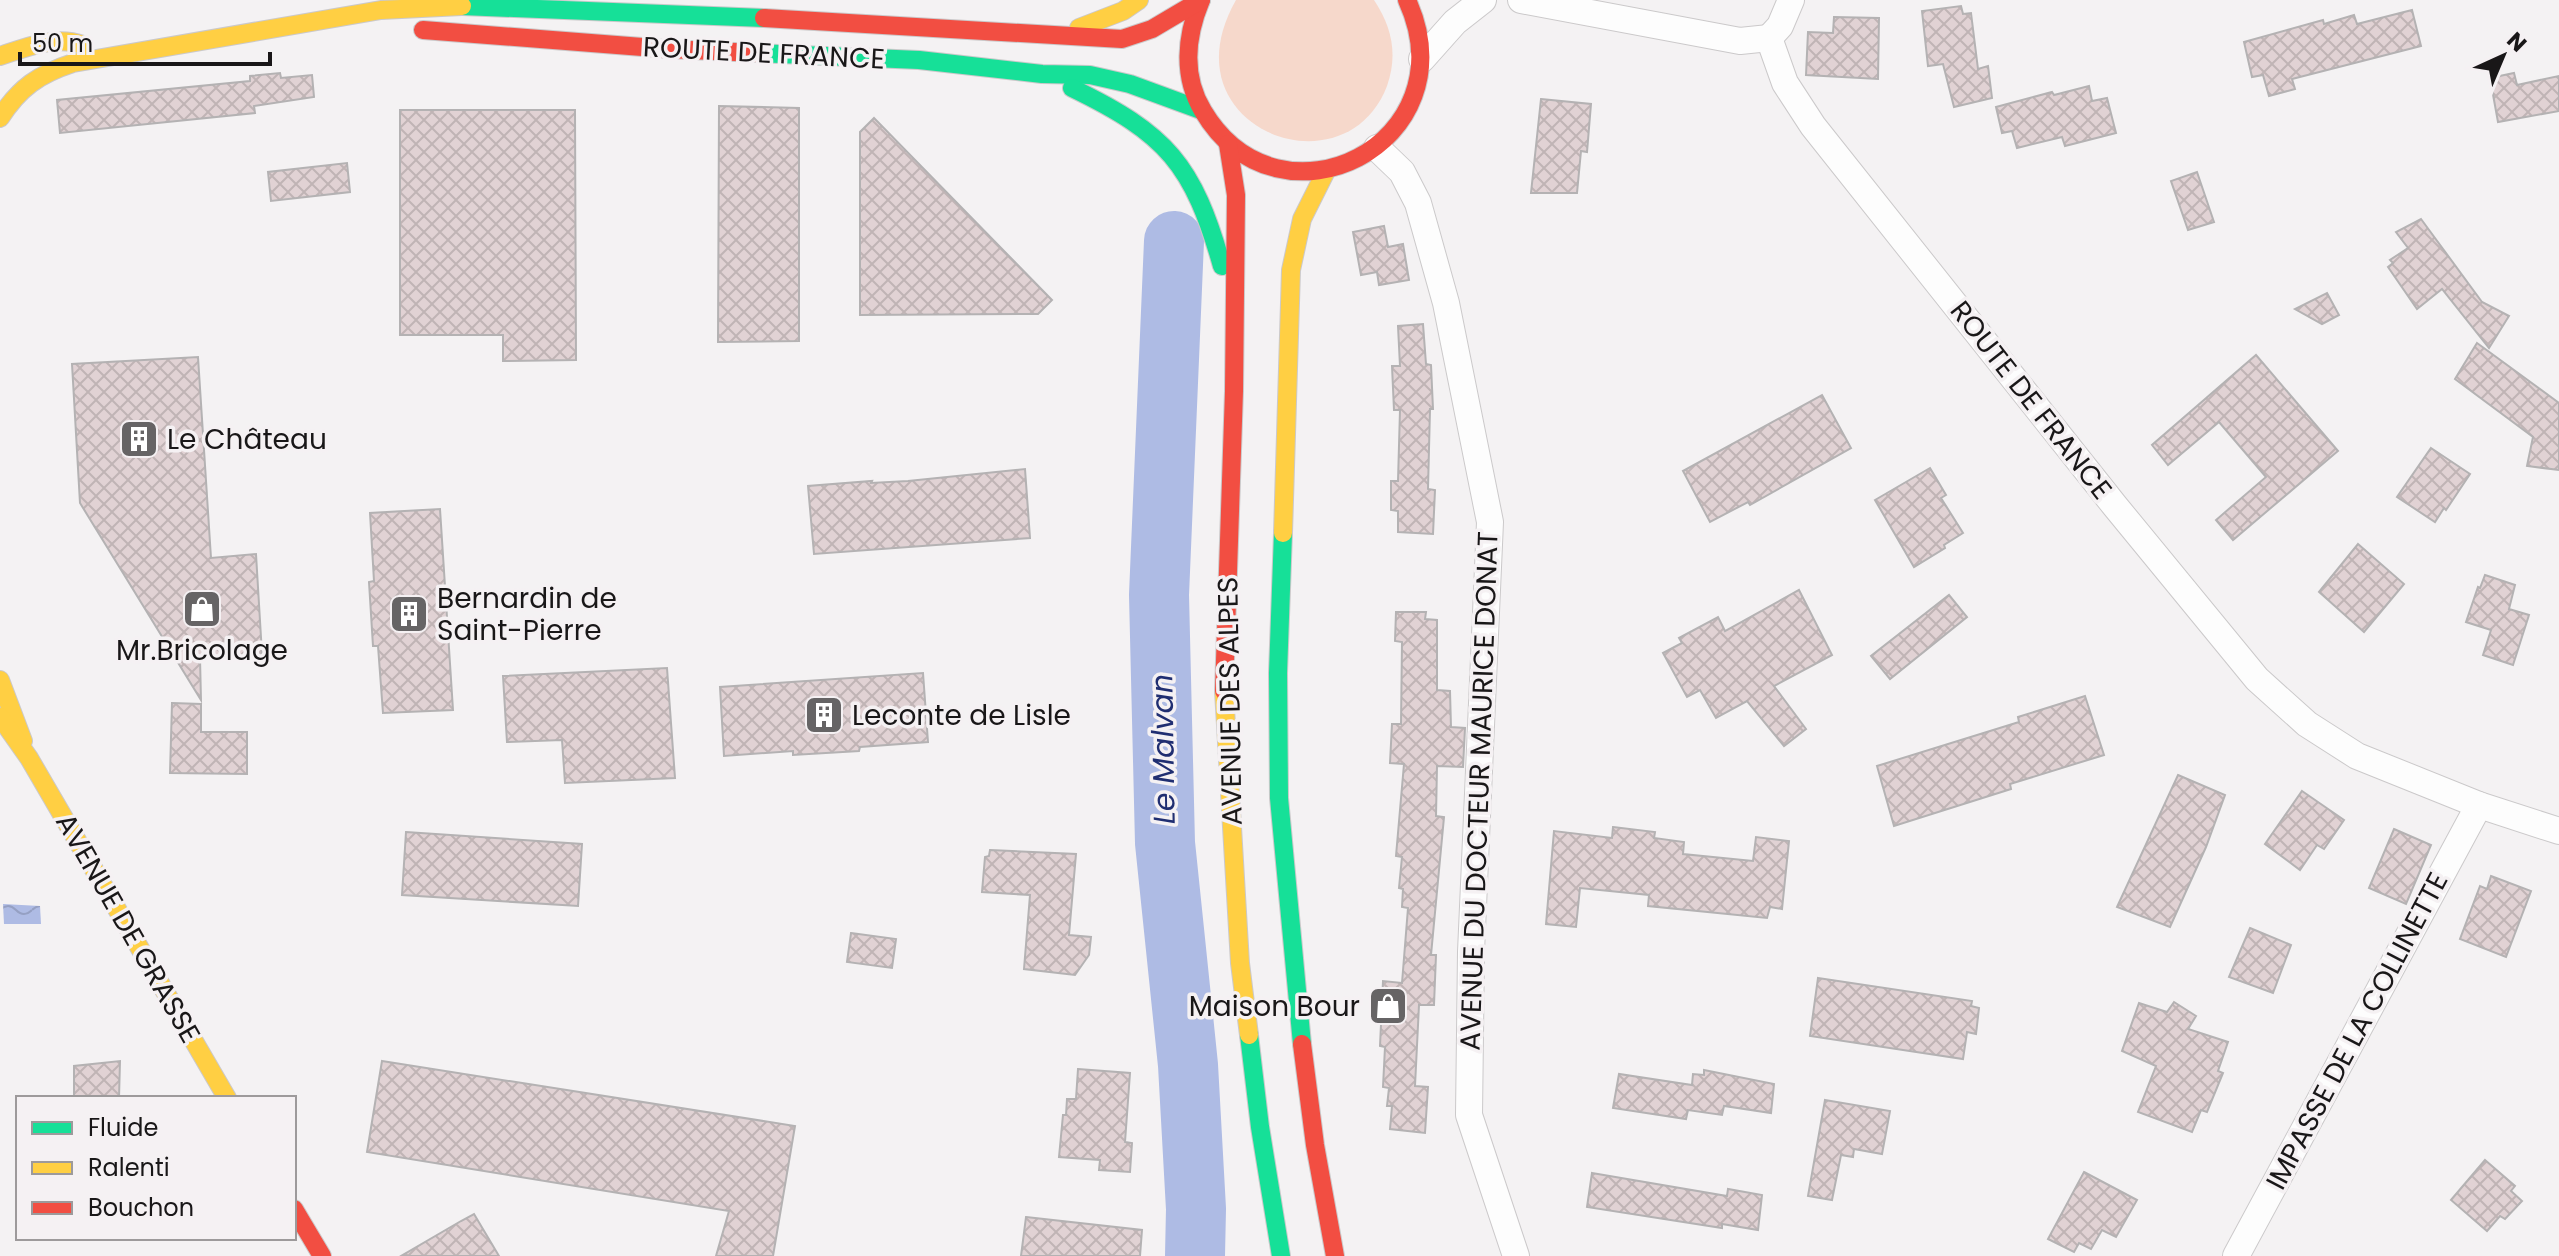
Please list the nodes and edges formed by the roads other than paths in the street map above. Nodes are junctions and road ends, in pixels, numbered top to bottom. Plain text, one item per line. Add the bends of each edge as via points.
1 (1139, 0) edge
2 (1201, 0) edge
3 (1407, 0) edge
4 (1483, 0) edge
5 (1521, 0) edge
6 (1791, 0) edge
7 (760, 9) edge
8 (322, 20) junction
9 (1060, 37) junction
10 (1769, 38) junction
11 (762, 54) junction
12 (0, 56) edge
13 (109, 57) junction
14 (1422, 59) junction
15 (1042, 74) junction
16 (1201, 110) junction
17 (0, 118) edge
18 (1228, 144) junction
19 (1377, 148) junction
20 (1326, 171) junction
21 (1235, 317) junction
22 (0, 680) edge
23 (0, 717) edge
24 (29, 758) junction
25 (2479, 805) junction
26 (2559, 831) edge
27 (226, 1096) edge
28 (296, 1212) edge
29 (322, 1256) edge
30 (1281, 1256) edge
31 (1335, 1256) edge
32 (1516, 1256) edge
33 (2236, 1256) edge

1 - 9 main road
2 - 9 main road, ROUTE DE FRANCE via 1152,29 1122,39
2 - 16 main road via 1188,55
3 - 14 main road via 1419,30
4 - 14 street
5 - 10 street via 1740,41
6 - 10 street
7 - 8 main road, ROUTE DE FRANCE via 456,6
7 - 9 main road, ROUTE DE FRANCE
7 - 11 street
8 - 11 main road, ROUTE DE FRANCE
8 - 13 main road, ROUTE DE FRANCE
10 - 25 street, ROUTE DE FRANCE via 1785,83 1813,126 2257,679 2307,724 2357,756
11 - 15 main road, ROUTE DE FRANCE via 919,60
12 - 13 main road via 41,43 76,41
13 - 17 main road, ROUTE DE FRANCE via 42,72 14,94
14 - 19 main road via 1407,113
15 - 16 main road, ROUTE DE FRANCE via 1090,75 1130,84
15 - 21 main road via 1128,116 1171,150 1190,176 1211,223
16 - 18 main road
18 - 20 main road via 1264,166
18 - 21 main road, AVENUE DES ALPES via 1236,195
19 - 20 main road
19 - 32 street, AVENUE DU DOCTEUR MAURICE DONAT via 1402,172 1418,203 1446,303 1490,522 1469,1115
20 - 31 main road, AVENUE DES ALPES via 1302,215 1291,270 1278,705 1279,798 1297,1005
21 - 30 main road, AVENUE DES ALPES via 1224,693 1240,963
22 - 24 main road, AVENUE DE GRASSE
23 - 24 main road, AVENUE DE GRASSE
24 - 27 main road, AVENUE DE GRASSE
25 - 26 street, ROUTE DE FRANCE
25 - 33 street, IMPASSE DE LA COLLINETTE
28 - 29 main road

